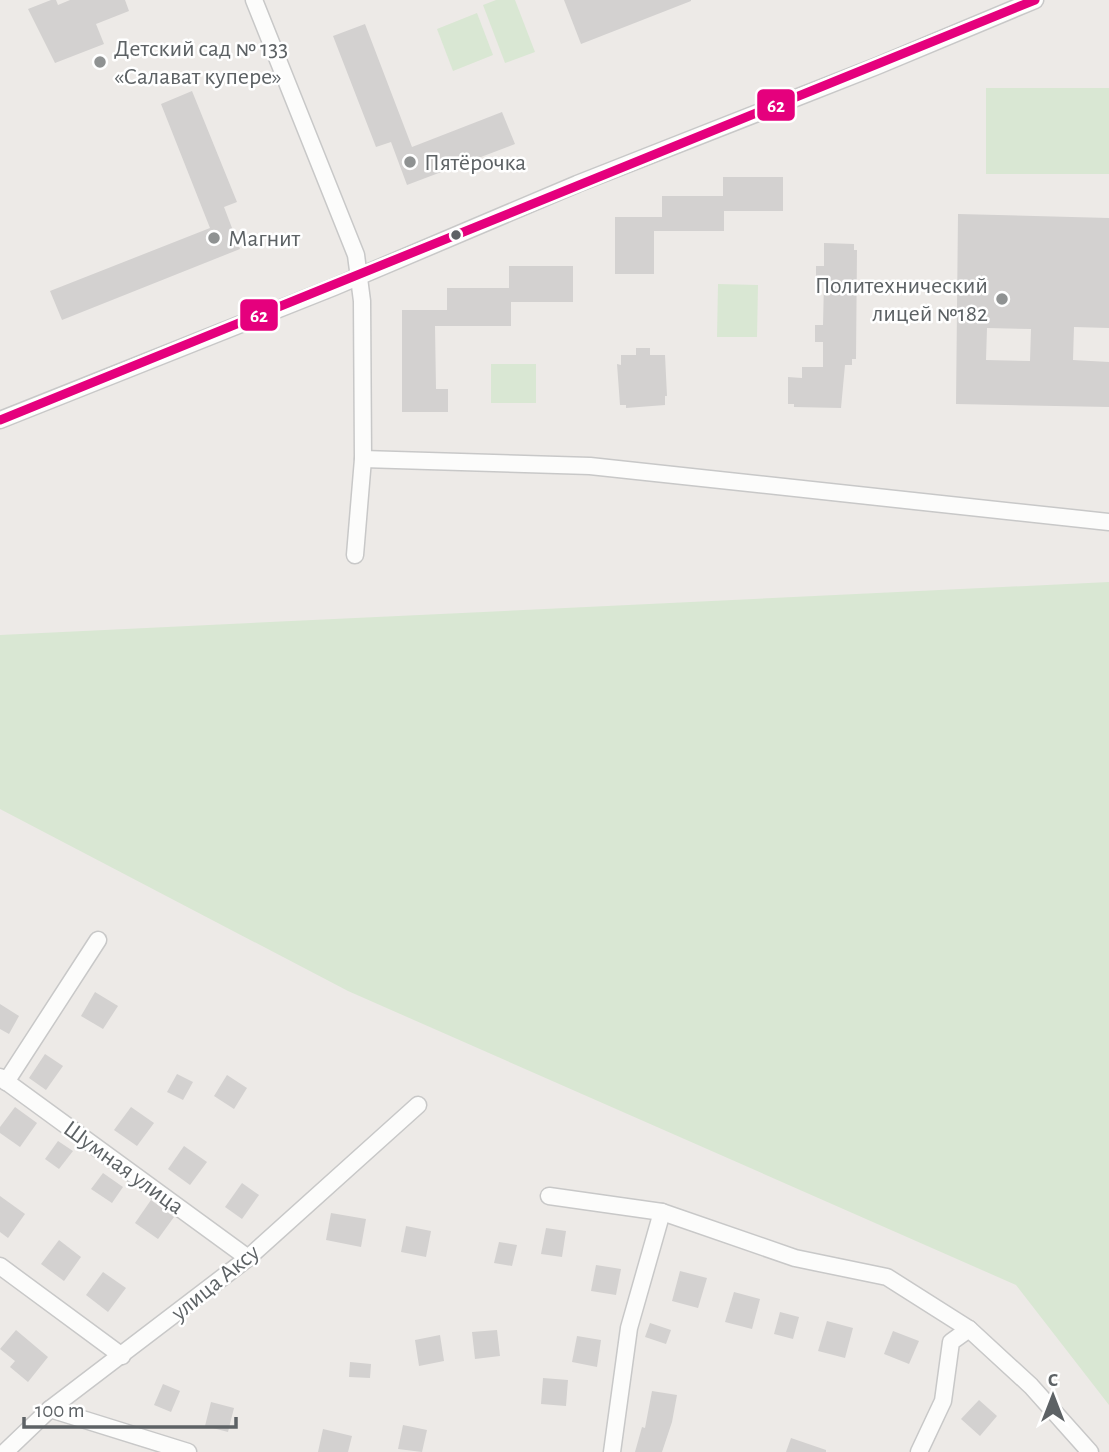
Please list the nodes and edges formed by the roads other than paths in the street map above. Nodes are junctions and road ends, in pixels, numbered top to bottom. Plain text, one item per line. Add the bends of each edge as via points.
1 (254, 0) edge
2 (1035, 0) edge
3 (359, 275) junction
4 (0, 420) edge
5 (363, 459) junction
6 (1109, 522) edge
7 (355, 555) dead end
8 (98, 940) dead end
9 (3, 1080) edge
10 (418, 1105) dead end
11 (549, 1196) dead end
12 (662, 1212) junction
13 (248, 1258) junction
14 (0, 1266) edge
15 (969, 1329) junction
16 (122, 1356) junction
17 (50, 1409) junction
18 (5, 1452) edge
19 (188, 1452) edge
20 (612, 1452) edge
21 (919, 1452) edge
22 (1090, 1452) edge

1 - 3 street via 356,255
2 - 3 street
3 - 4 street
3 - 5 street
5 - 6 street via 590,466
5 - 7 street
8 - 9 street
9 - 13 street, Шумная улица
10 - 13 street, улица Аксу
11 - 12 street
12 - 15 street via 795,1258 887,1277
12 - 20 street via 629,1328
13 - 16 street, улица Аксу
14 - 16 street
15 - 21 street via 951,1342 943,1401
15 - 22 street via 1031,1386
16 - 17 street, улица Аксу
17 - 18 street, улица Аксу
17 - 19 street

